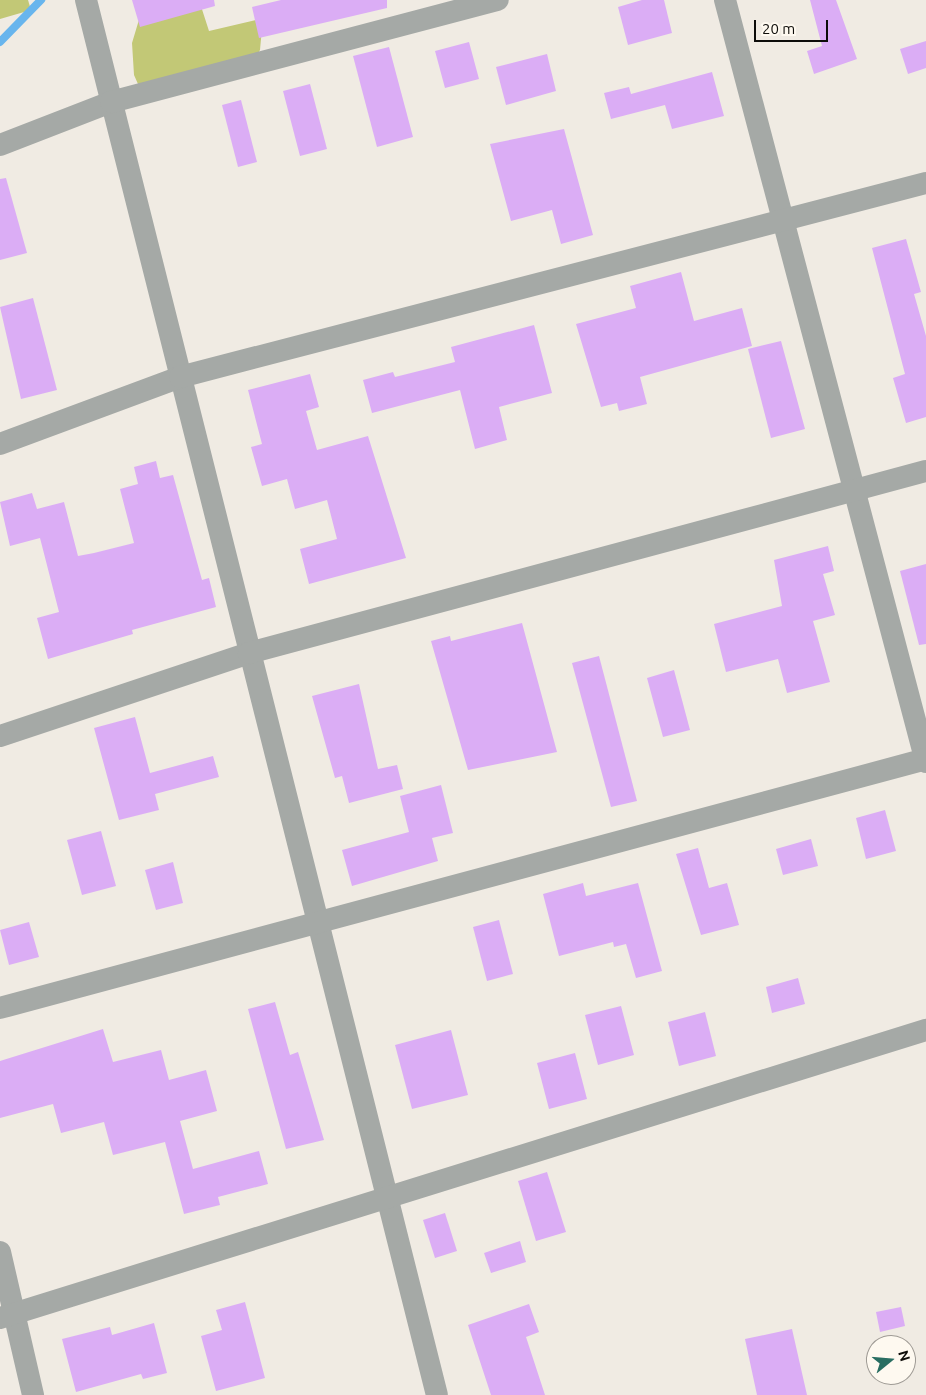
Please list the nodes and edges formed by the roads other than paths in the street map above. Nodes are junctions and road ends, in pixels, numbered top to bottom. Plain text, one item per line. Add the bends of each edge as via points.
1 (86, 0) edge
2 (498, 0) edge
3 (726, 0) edge
4 (111, 102) junction
5 (0, 145) edge
6 (926, 183) edge
7 (784, 220) junction
8 (180, 377) junction
9 (0, 444) edge
10 (926, 471) edge
11 (855, 490) junction
12 (249, 653) junction
13 (0, 736) edge
14 (926, 760) edge
15 (316, 922) junction
16 (0, 1008) edge
17 (926, 1030) edge
18 (386, 1196) junction
19 (0, 1252) edge
20 (7, 1317) edge
21 (33, 1395) edge
22 (437, 1395) edge

1 - 4 street
2 - 4 street
3 - 7 street
4 - 5 street
4 - 8 street
6 - 7 street
7 - 8 street
7 - 11 street
8 - 9 street
8 - 12 street
10 - 11 street
11 - 12 street
11 - 14 street
12 - 13 street
12 - 15 street
14 - 15 street
15 - 16 street
15 - 18 street
17 - 18 street
18 - 20 street
18 - 22 street
19 - 20 street
20 - 21 street

